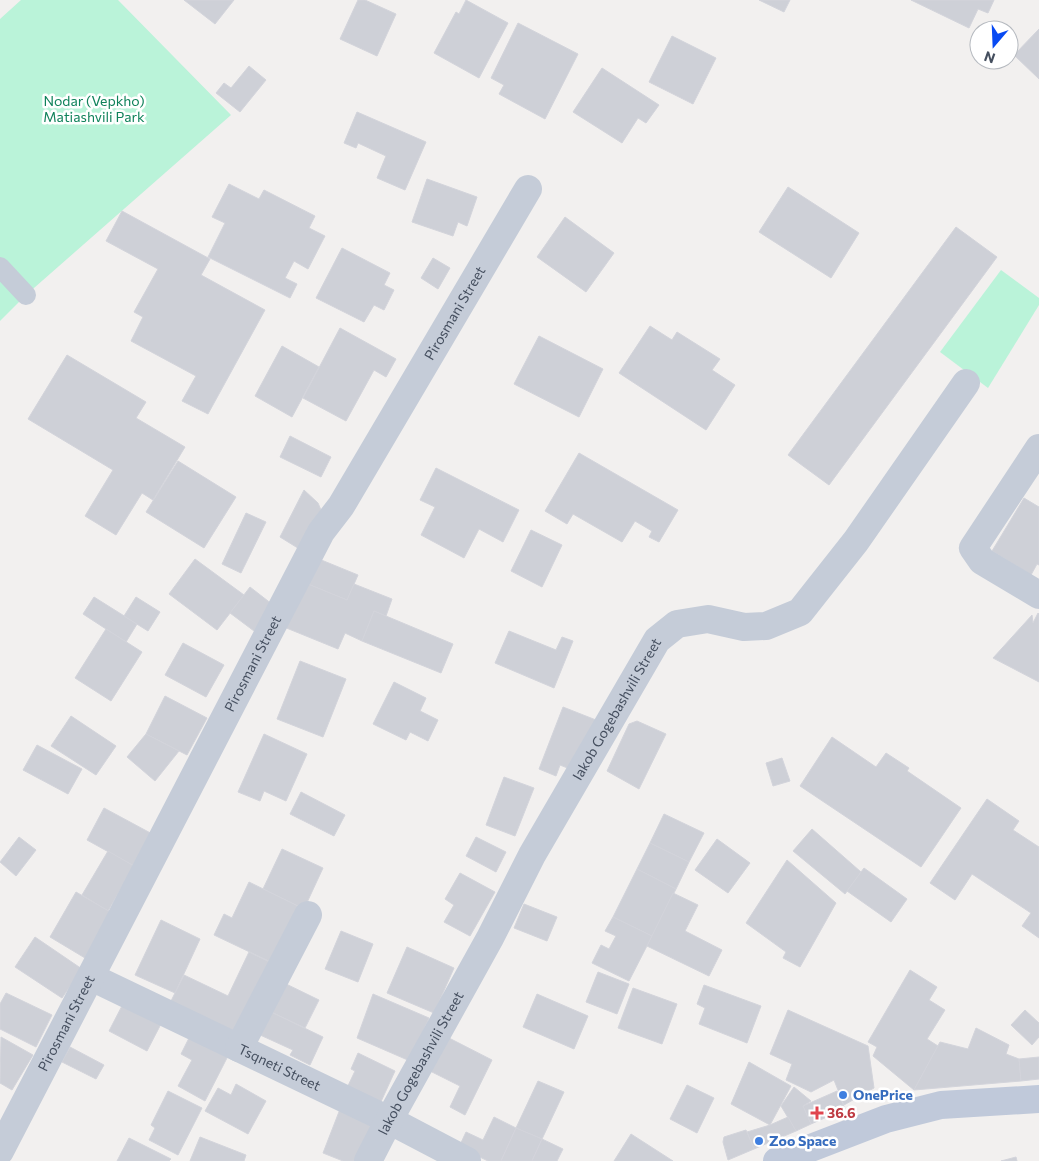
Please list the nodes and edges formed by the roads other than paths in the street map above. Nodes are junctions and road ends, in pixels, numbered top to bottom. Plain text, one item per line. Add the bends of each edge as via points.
1 (528, 189) dead end
2 (0, 267) edge
3 (26, 295) dead end
4 (966, 383) dead end
5 (1039, 448) edge
6 (1032, 591) edge
7 (308, 915) dead end
8 (91, 977) junction
9 (239, 1048) junction
10 (1039, 1099) edge
11 (389, 1120) junction
12 (0, 1151) edge
13 (368, 1161) edge
14 (467, 1161) edge
15 (777, 1161) edge

1 - 8 street, Pirosmani Street via 346,497 321,532
2 - 3 street
4 - 11 street, Iakob Gogebashvili Street via 856,541 800,612 766,626 744,627 708,619 677,624 657,640 532,855
5 - 6 street via 974,548 982,561
7 - 9 street
8 - 9 street, Tsqneti Street
8 - 12 street, Pirosmani Street
9 - 11 street, Tsqneti Street
10 - 15 main road via 941,1105 886,1118
11 - 13 street, Iakob Gogebashvili Street
11 - 14 street, Tsqneti Street

